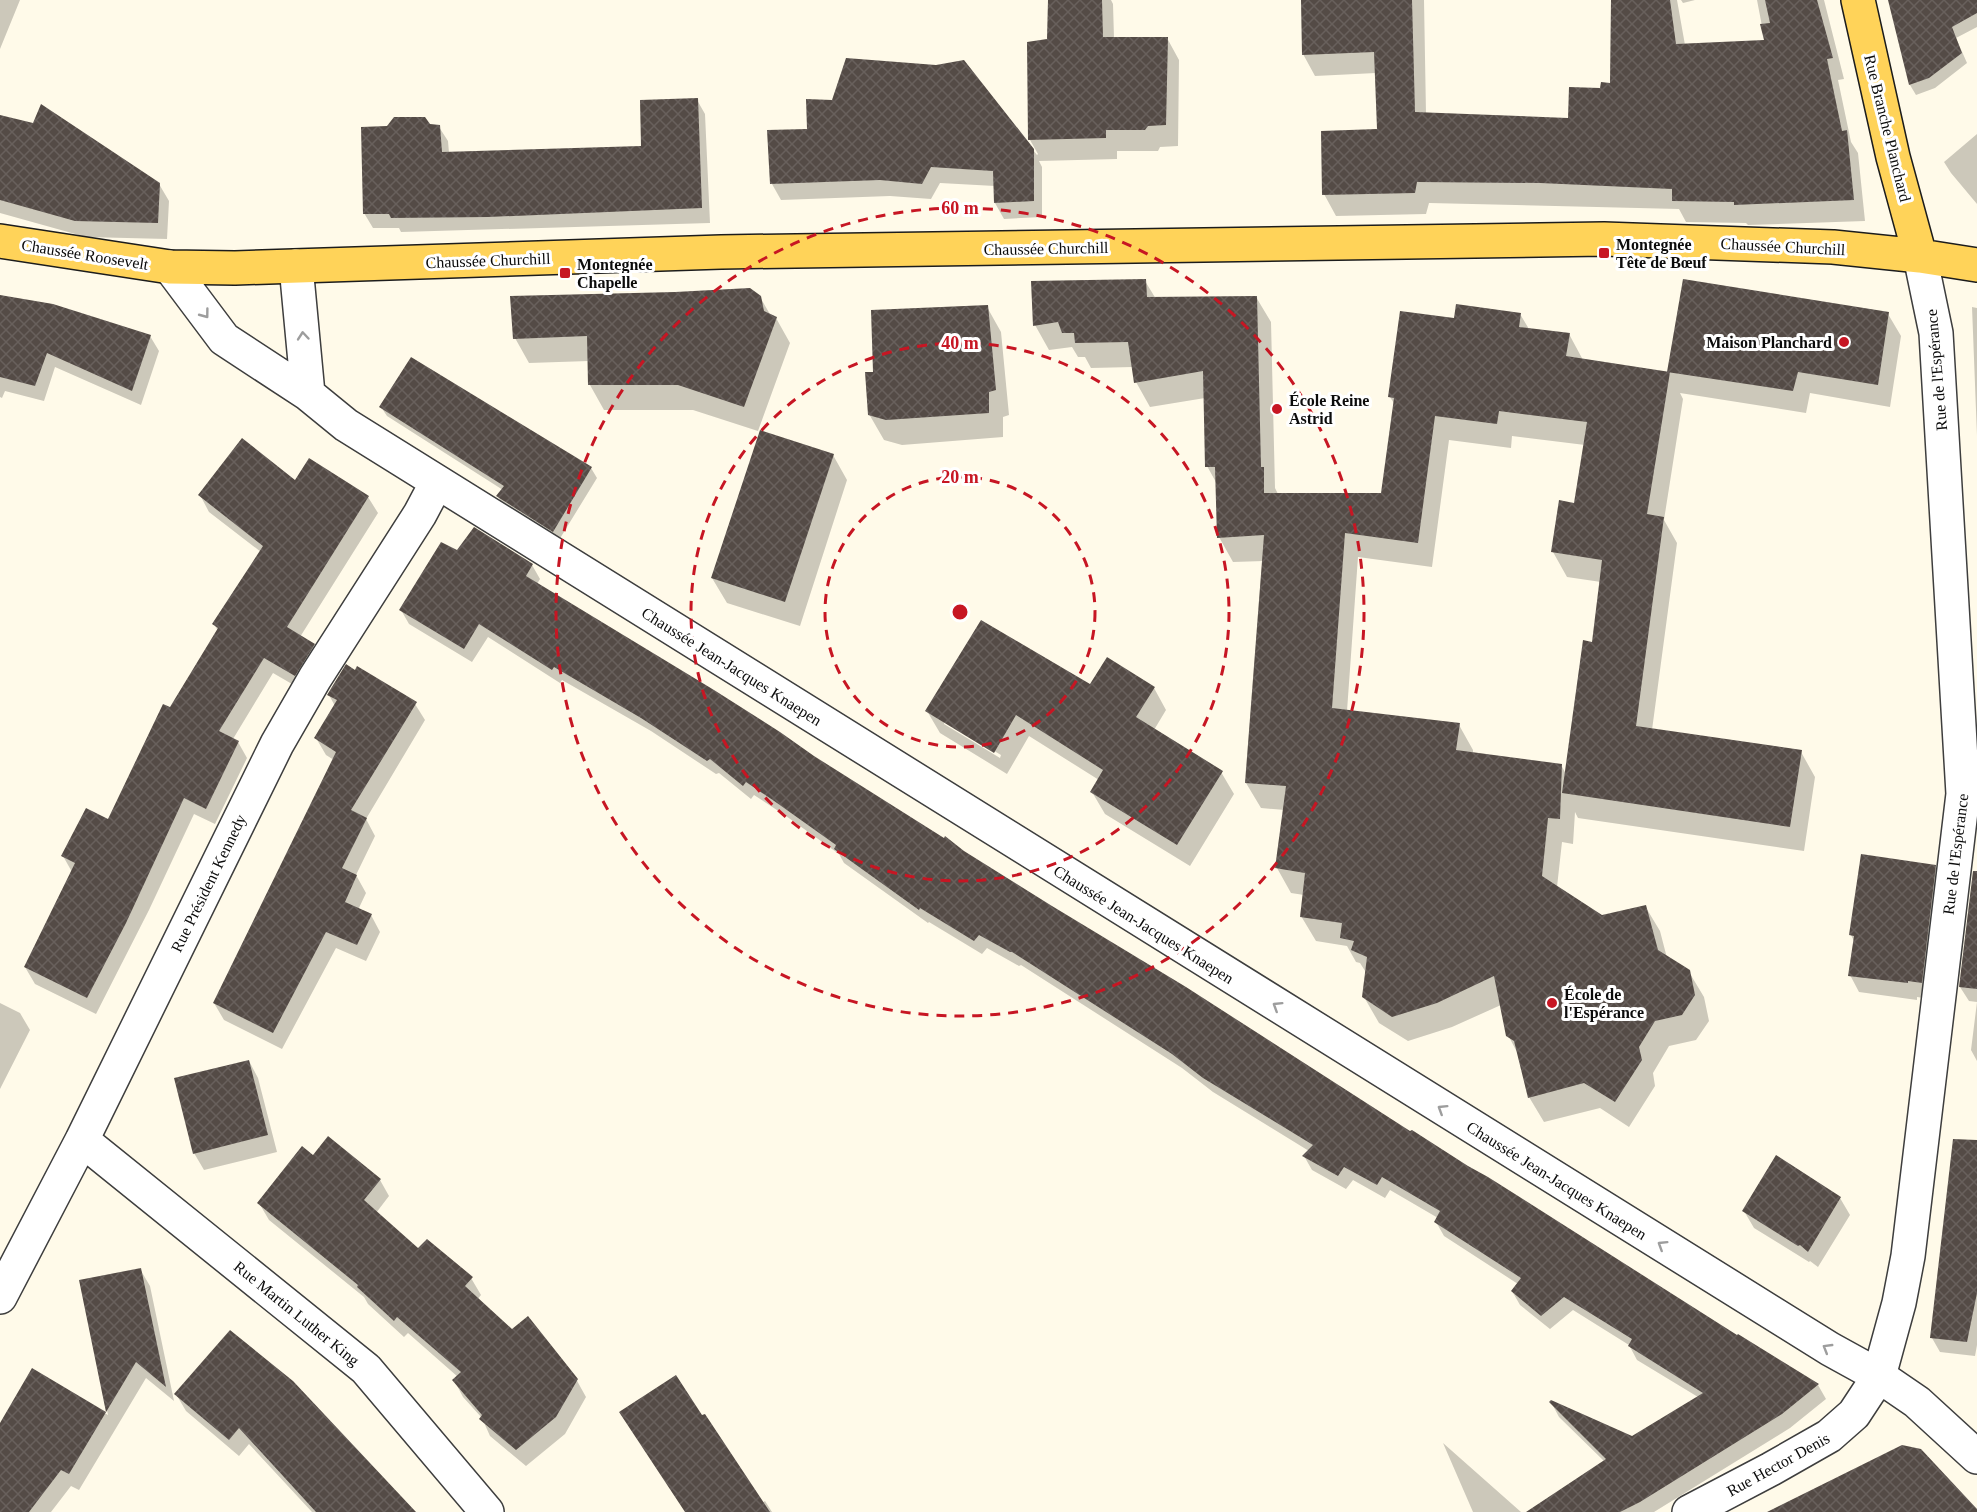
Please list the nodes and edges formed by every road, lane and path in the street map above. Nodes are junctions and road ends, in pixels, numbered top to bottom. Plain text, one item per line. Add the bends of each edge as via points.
1 (1858, 0) edge
2 (0, 241) edge
3 (1920, 256) junction
4 (296, 266) junction
5 (1977, 266) edge
6 (170, 267) junction
7 (308, 394) junction
8 (437, 482) junction
9 (82, 1140) junction
10 (0, 1297) edge
11 (1879, 1376) junction
12 (1977, 1457) edge
13 (487, 1512) edge
14 (1689, 1512) edge

1 - 3 main road, Rue Branche Planchard
2 - 6 main road, Chaussée Roosevelt
3 - 4 main road, Chaussée Churchill via 1833,247 1604,239 721,252
3 - 5 main road, Chaussée Churchill
3 - 11 street, Rue de l'Espérance via 1936,333 1963,794 1908,1257
4 - 6 main road, Chaussée Churchill
7 -> 4 street
6 -> 7 street, Chaussée Jean-Jacques Knaepen via 224,339
7 - 8 street, Chaussée Jean-Jacques Knaepen via 346,425
8 - 9 street, Rue Président Kennedy via 277,744
11 -> 8 street, Chaussée Jean-Jacques Knaepen via 1374,1067
9 - 10 street, Rue Président Kennedy
9 - 13 street, Rue Martin Luther King via 366,1369
11 - 12 street, Chaussée Jean-Jacques Knaepen via 1917,1402
11 - 14 street, Rue Hector Denis via 1854,1414 1829,1436

